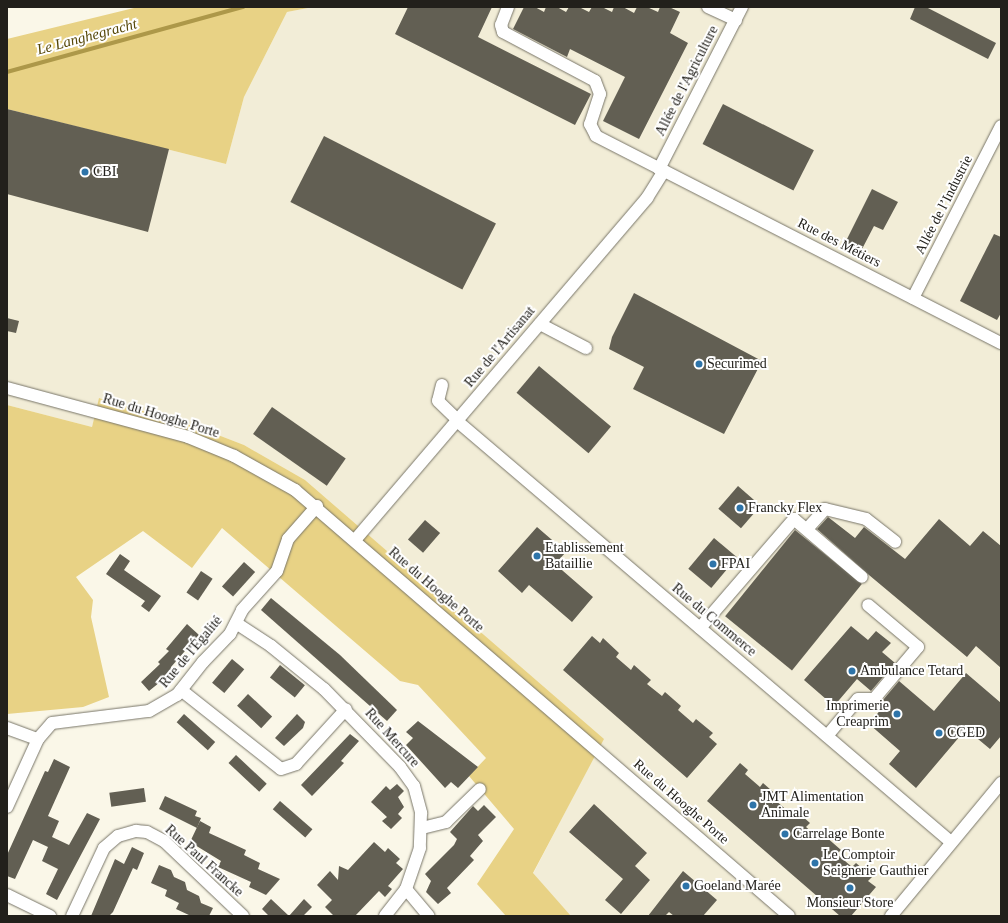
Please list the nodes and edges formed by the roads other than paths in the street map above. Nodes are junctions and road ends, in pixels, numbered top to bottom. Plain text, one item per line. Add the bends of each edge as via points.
1 (508, 7) edge
2 (708, 7) edge
3 (742, 7) edge
4 (736, 20) junction
5 (1001, 126) edge
6 (662, 170) junction
7 (913, 298) junction
8 (540, 324) junction
9 (1001, 343) edge
10 (586, 348) dead end
11 (442, 385) dead end
12 (7, 388) edge
13 (458, 420) junction
14 (317, 506) junction
15 (807, 529) junction
16 (355, 540) junction
17 (895, 542) dead end
18 (862, 577) dead end
19 (868, 605) dead end
20 (236, 623) junction
21 (700, 628) junction
22 (182, 690) junction
23 (346, 709) junction
24 (7, 728) edge
25 (827, 736) junction
26 (38, 739) junction
27 (1001, 783) edge
28 (480, 790) dead end
29 (7, 807) edge
30 (422, 828) junction
31 (951, 842) junction
32 (406, 889) junction
33 (7, 895) edge
34 (894, 914) edge
35 (50, 916) edge
36 (72, 916) edge
37 (243, 916) edge
38 (385, 916) edge
39 (429, 916) edge
40 (789, 916) edge

1 - 6 street, Rue des Métiers via 501,25 503,32 595,81 600,94 590,118 593,133
2 - 4 street
3 - 4 street, Allée de l'Agriculture
4 - 6 street, Allée de l'Agriculture
5 - 7 street, Allée de l’Industrie
6 - 7 street, Rue des Métiers
6 - 8 street, Rue de l'Artisanat via 647,198
7 - 9 street, Rue des Métiers
8 - 10 street
8 - 13 street, Rue de l'Artisanat
11 - 13 street, Rue du Commerce via 438,401
12 - 14 street, Rue du Hooghe Porte via 210,445 273,476
13 - 16 street, Rue de l'Artisanat
13 - 21 street, Rue du Commerce
14 - 16 street, Rue du Hooghe Porte
14 - 20 street, Rue de l'Égalité via 288,539 277,571 242,610
15 - 17 street via 825,509 866,519
15 - 18 street
15 - 21 street via 794,519
16 - 40 street, Rue du Hooghe Porte
19 - 25 street via 918,647 874,699 858,699
20 - 22 street, Rue de l'Égalité
20 - 23 street, Rue Mercure via 284,656
21 - 25 street, Rue du Commerce
22 - 23 street via 281,769 296,764
22 - 26 street, Rue de l'Égalité via 172,699 149,711 56,721 47,726
23 - 30 street, Rue Mercure via 410,780 420,805
24 - 26 street
25 - 31 street, Rue du Commerce
26 - 29 street, Rue de l'Égalité
27 - 31 street
28 - 30 street via 446,822
30 - 32 street, Rue Mercure via 418,856
31 - 34 street
32 - 38 street, Rue Mercure
32 - 39 street
33 - 35 street
36 - 37 street, Rue Paul Francke via 104,848 118,836 136,830 148,832 164,841

